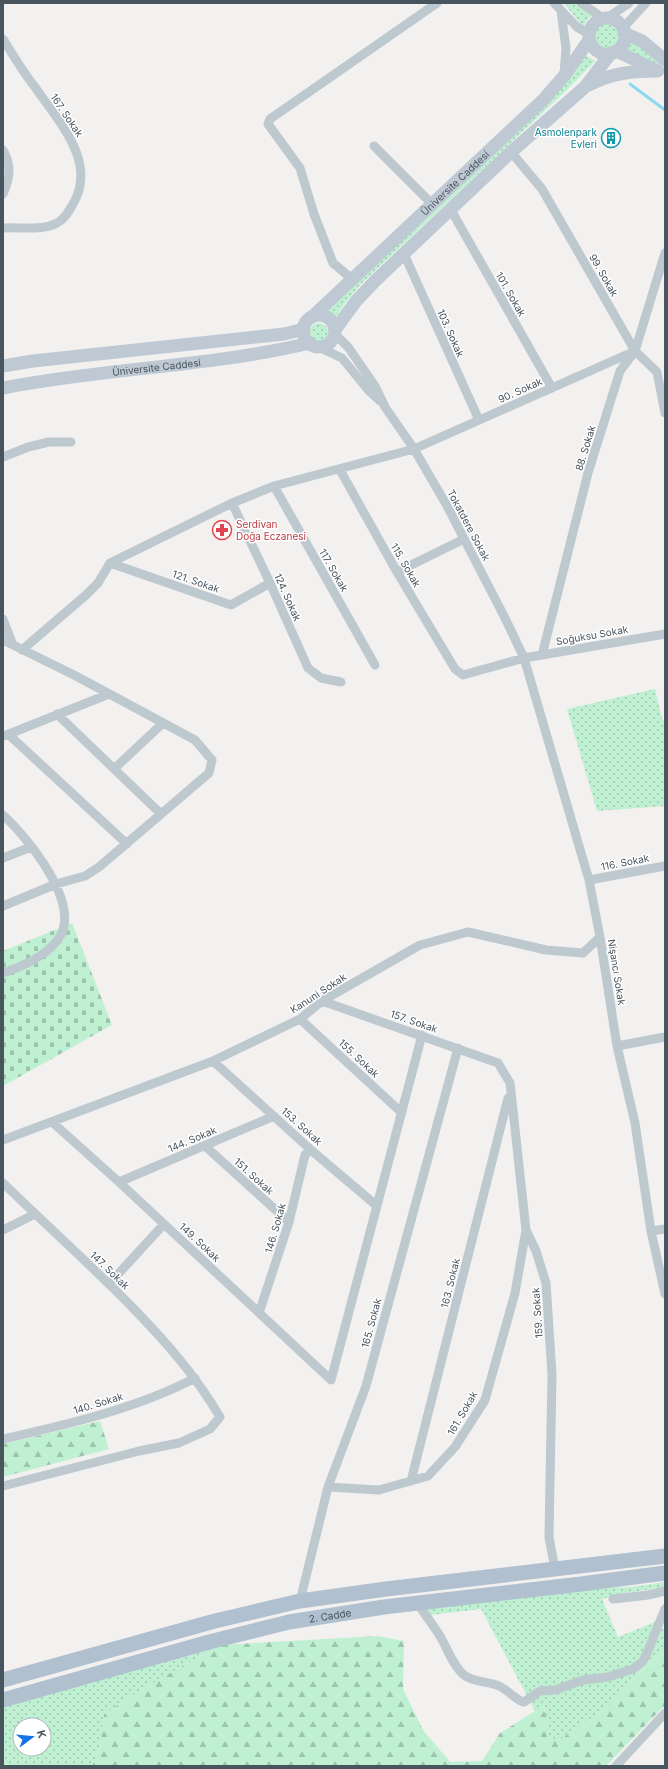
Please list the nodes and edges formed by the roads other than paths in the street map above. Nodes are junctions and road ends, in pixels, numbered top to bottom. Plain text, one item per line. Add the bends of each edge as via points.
1 (437, 3) edge
2 (554, 3) edge
3 (581, 3) edge
4 (629, 3) edge
5 (646, 3) edge
6 (561, 11) junction
7 (605, 18) junction
8 (624, 31) junction
9 (589, 37) junction
10 (3, 39) edge
11 (614, 52) junction
12 (663, 69) edge
13 (564, 76) junction
14 (585, 86) junction
15 (374, 146) dead end
16 (3, 150) edge
17 (511, 152) junction
18 (3, 194) edge
19 (432, 204) junction
20 (451, 210) junction
21 (3, 228) edge
22 (665, 253) edge
23 (404, 254) junction
24 (352, 279) junction
25 (312, 317) junction
26 (304, 329) junction
27 (335, 332) junction
28 (314, 345) junction
29 (635, 351) junction
30 (3, 366) edge
31 (661, 371) edge
32 (3, 388) edge
33 (552, 388) junction
34 (385, 407) junction
35 (665, 413) edge
36 (479, 420) junction
37 (71, 442) dead end
38 (414, 449) junction
39 (3, 457) edge
40 (340, 470) junction
41 (274, 486) junction
42 (232, 503) junction
43 (464, 539) junction
44 (110, 563) junction
45 (396, 572) junction
46 (270, 583) junction
47 (3, 619) edge
48 (665, 634) edge
49 (3, 640) edge
50 (12, 645) junction
51 (22, 650) junction
52 (542, 655) junction
53 (524, 658) junction
54 (375, 665) dead end
55 (455, 670) joint
56 (341, 682) dead end
57 (109, 694) junction
58 (57, 714) junction
59 (163, 723) junction
60 (5, 735) edge
61 (114, 769) junction
62 (161, 814) junction
63 (3, 815) edge
64 (127, 844) junction
65 (31, 847) junction
66 (3, 858) edge
67 (665, 866) edge
68 (589, 880) junction
69 (56, 884) junction
70 (3, 906) edge
71 (600, 938) junction
72 (3, 974) edge
73 (322, 1001) junction
74 (300, 1019) junction
75 (422, 1035) junction
76 (665, 1037) edge
77 (617, 1046) junction
78 (458, 1048) junction
79 (213, 1061) junction
80 (498, 1063) joint
81 (510, 1091) junction
82 (402, 1113) junction
83 (274, 1116) junction
84 (52, 1122) junction
85 (3, 1140) edge
86 (205, 1146) junction
87 (311, 1150) junction
88 (119, 1182) junction
89 (3, 1183) edge
90 (377, 1206) junction
91 (36, 1214) junction
92 (289, 1222) junction
93 (164, 1224) junction
94 (665, 1229) edge
95 (3, 1230) edge
96 (526, 1230) junction
97 (651, 1231) junction
98 (109, 1284) junction
99 (665, 1294) edge
100 (259, 1313) junction
101 (195, 1378) junction
102 (3, 1440) edge
103 (411, 1481) junction
104 (3, 1486) edge
105 (328, 1487) junction
106 (665, 1556) edge
107 (555, 1569) junction
108 (665, 1573) edge
109 (665, 1591) edge
110 (613, 1599) dead end
111 (300, 1601) junction
112 (417, 1603) junction
113 (665, 1609) edge
114 (3, 1680) edge
115 (3, 1700) edge
116 (665, 1713) edge
117 (616, 1766) edge

1 - 24 street via 270,119 268,124 300,168 333,263
2 - 6 street
3 - 7 street
4 - 7 street
5 - 8 street
6 - 9 street
6 - 13 street via 566,48
7 - 8 main road via 617,21
7 - 9 main road via 593,24
8 - 11 main road via 623,43
8 - 12 main road via 642,41
9 - 11 main road via 597,51
9 - 13 main road, Üniversite Caddesi
10 - 21 street, 167. Sokak via 70,138 76,149 81,174 78,195 66,216 58,222 37,228
11 - 12 main road
11 - 14 main road, Üniversite Caddesi
12 - 14 main road via 629,71 601,78
13 - 19 main road, Üniversite Caddesi via 538,106
14 - 17 main road, Üniversite Caddesi
15 - 19 street
16 - 18 street via 10,168 10,179
17 - 20 main road, Üniversite Caddesi
17 - 29 street, 99. Sokak via 542,189
19 - 24 main road, Üniversite Caddesi
20 - 23 main road, Üniversite Caddesi
20 - 33 street, 101. Sokak
22 - 29 street, 88. Sokak
23 - 27 main road, Üniversite Caddesi via 356,301
23 - 36 street, 103. Sokak
24 - 25 main road, Üniversite Caddesi
25 - 26 main road
25 - 27 main road via 327,317 333,323
26 - 28 main road via 305,337
26 - 30 main road, Üniversite Caddesi via 284,334
27 - 28 main road via 326,345
27 - 34 street, Tokatdere Sokak via 375,386
28 - 32 main road, Üniversite Caddesi via 267,354 112,371
28 - 34 street, Tokatdere Sokak via 342,358
29 - 31 street, 99. Sokak
29 - 33 street, 90. Sokak
29 - 52 street, 88. Sokak via 620,371 588,473
31 - 35 street, 99. Sokak
33 - 36 street, 90. Sokak
34 - 38 street, Tokatdere Sokak
36 - 38 street, 90. Sokak
37 - 39 street via 49,442
38 - 40 street, 90. Sokak
38 - 43 street, Tokatdere Sokak
40 - 41 street, 90. Sokak
40 - 45 street, 115. Sokak
41 - 42 street, 90. Sokak
41 - 54 street, 117. Sokak
42 - 44 street, 90. Sokak
42 - 46 street, 124. Sokak
43 - 45 street
43 - 53 street, Tokatdere Sokak
44 - 46 street, 121. Sokak via 231,605
44 - 51 street via 98,583 86,596
45 - 55 street, 115. Sokak
46 - 56 street, 124. Sokak via 308,668 321,678
47 - 50 street
48 - 52 street, Soğuksu Sokak
49 - 50 street
50 - 51 street
51 - 57 street
52 - 53 street, Soğuksu Sokak
53 - 55 street, Soğuksu Sokak via 464,675
53 - 68 street, Nişancı Sokak
57 - 58 street
57 - 59 street
58 - 60 street
58 - 61 street
59 - 61 street
59 - 62 street via 195,740 212,760 209,773
60 - 64 street
61 - 62 street
62 - 64 street
63 - 65 street
64 - 69 street via 85,876
65 - 66 street
65 - 69 street
67 - 68 street, 116. Sokak
68 - 71 street, Nişancı Sokak
69 - 70 street
69 - 72 street via 64,911 64,925 59,938 50,949 28,963
71 - 73 street, Kanuni Sokak via 584,953 546,950 468,932 420,945
71 - 77 street, Nişancı Sokak
73 - 74 street, Kanuni Sokak
73 - 75 street, 157. Sokak
74 - 79 street, Kanuni Sokak
74 - 82 street, 155. Sokak
75 - 78 street, 157. Sokak
75 - 82 street
76 - 77 street
77 - 97 street, Nişancı Sokak via 635,1123
78 - 80 street, 157. Sokak
78 - 105 street, 165. Sokak via 366,1386
79 - 83 street, 153. Sokak
79 - 84 street, Kanuni Sokak
80 - 81 street, 159. Sokak via 510,1083
81 - 96 street, 159. Sokak
81 - 103 street, 163. Sokak
82 - 90 street
83 - 86 street, 144. Sokak
83 - 87 street, 153. Sokak
84 - 85 street, Kanuni Sokak
84 - 88 street, 149. Sokak
86 - 88 street, 144. Sokak
86 - 92 street, 151. Sokak
87 - 90 street, 153. Sokak
87 - 92 street, 146. Sokak via 305,1155
88 - 93 street, 149. Sokak
89 - 91 street, 147. Sokak
90 - 100 street, 149. Sokak via 331,1380
91 - 95 street
91 - 98 street, 147. Sokak
92 - 100 street, 146. Sokak
93 - 98 street
93 - 100 street, 149. Sokak
94 - 97 street
96 - 103 street, 161. Sokak via 515,1293 484,1400 455,1447 428,1476
96 - 107 street, 159. Sokak via 546,1282 552,1374 549,1537
97 - 99 street, Nişancı Sokak
98 - 101 street, 147. Sokak via 170,1346
101 - 102 street, 140. Sokak via 174,1389 79,1421
101 - 104 street, 147. Sokak via 220,1417 210,1429 179,1443
103 - 105 street, 161. Sokak via 379,1490
105 - 111 street, 165. Sokak
106 - 107 main road, 2. Cadde
107 - 111 main road, 2. Cadde
108 - 112 main road, 2. Cadde
109 - 110 street
111 - 114 main road, 2. Cadde via 215,1621
112 - 113 street via 464,1675 498,1685 524,1702 540,1690 555,1690 583,1680 608,1677 633,1669 643,1661
112 - 115 main road, 2. Cadde via 289,1622
116 - 117 street

